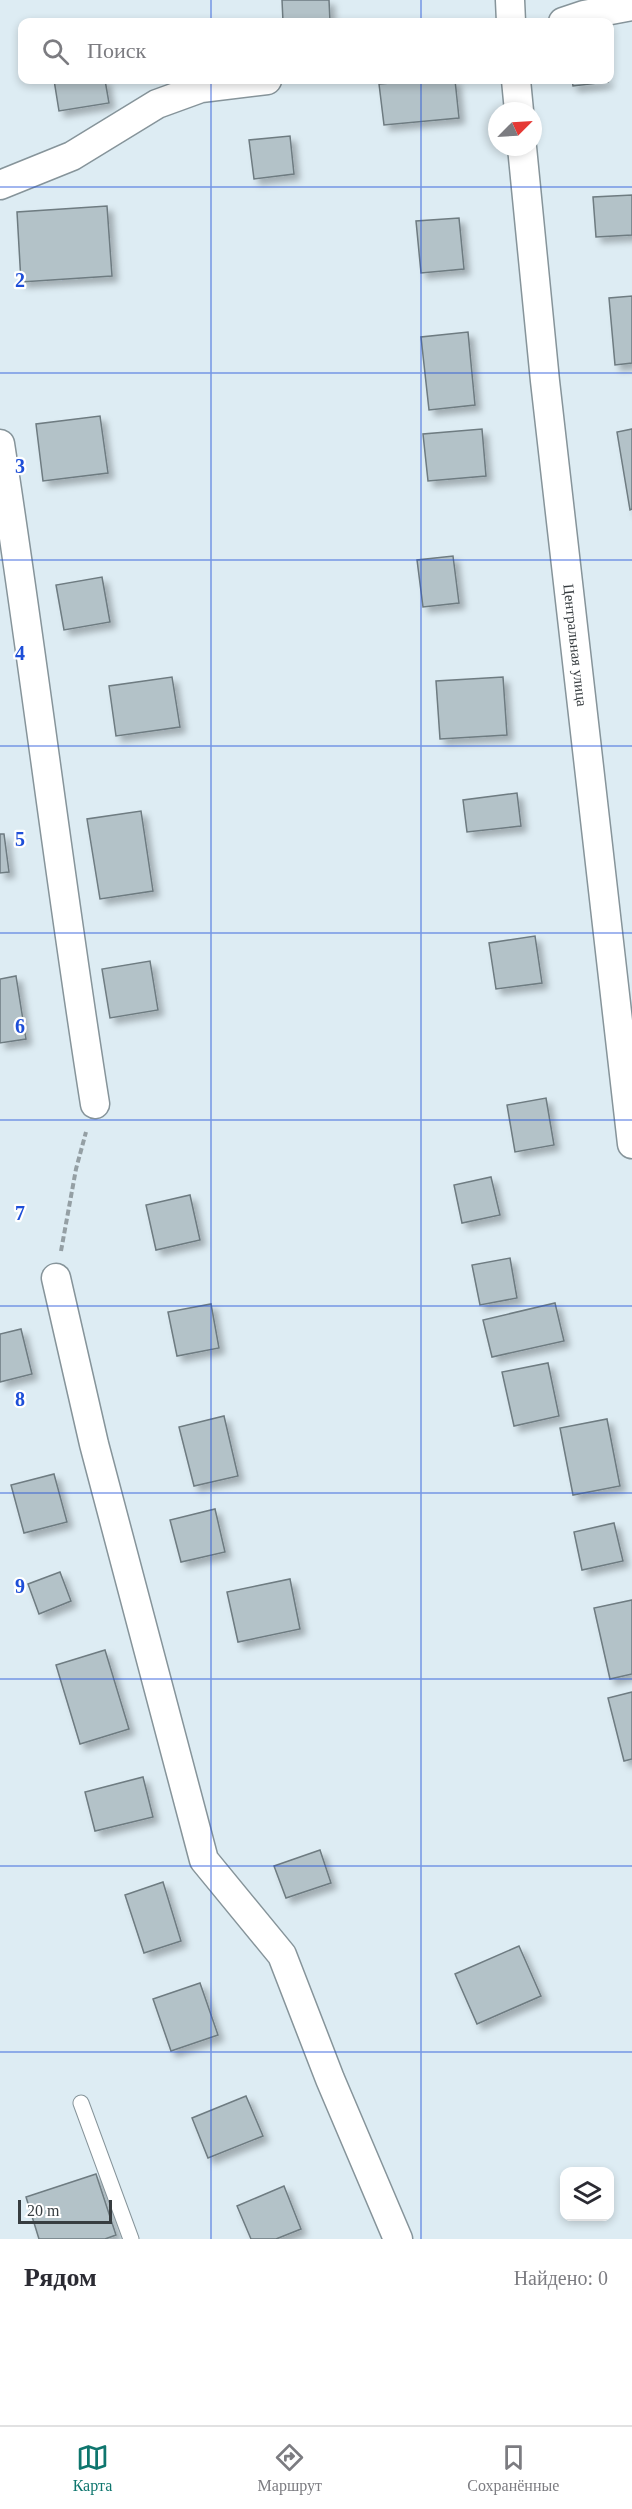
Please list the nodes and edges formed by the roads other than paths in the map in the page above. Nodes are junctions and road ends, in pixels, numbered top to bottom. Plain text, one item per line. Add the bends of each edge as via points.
1 (510, 0) edge
2 (632, 6) edge
3 (511, 18) edge
4 (575, 18) edge
5 (234, 84) edge
6 (516, 84) edge
7 (518, 102) edge
8 (523, 156) edge
9 (0, 185) edge
10 (0, 444) edge
11 (95, 1104) road end
12 (632, 1144) edge
13 (56, 1278) road end
14 (81, 2103) dead end
15 (131, 2239) edge
16 (398, 2239) edge

1 - 3 street
2 - 4 street
5 - 9 street via 201,88 157,104 72,156
6 - 7 street
8 - 12 street, Центральная улица
10 - 11 street
13 - 16 street via 94,1444 204,1860 282,1955
14 - 15 lane

